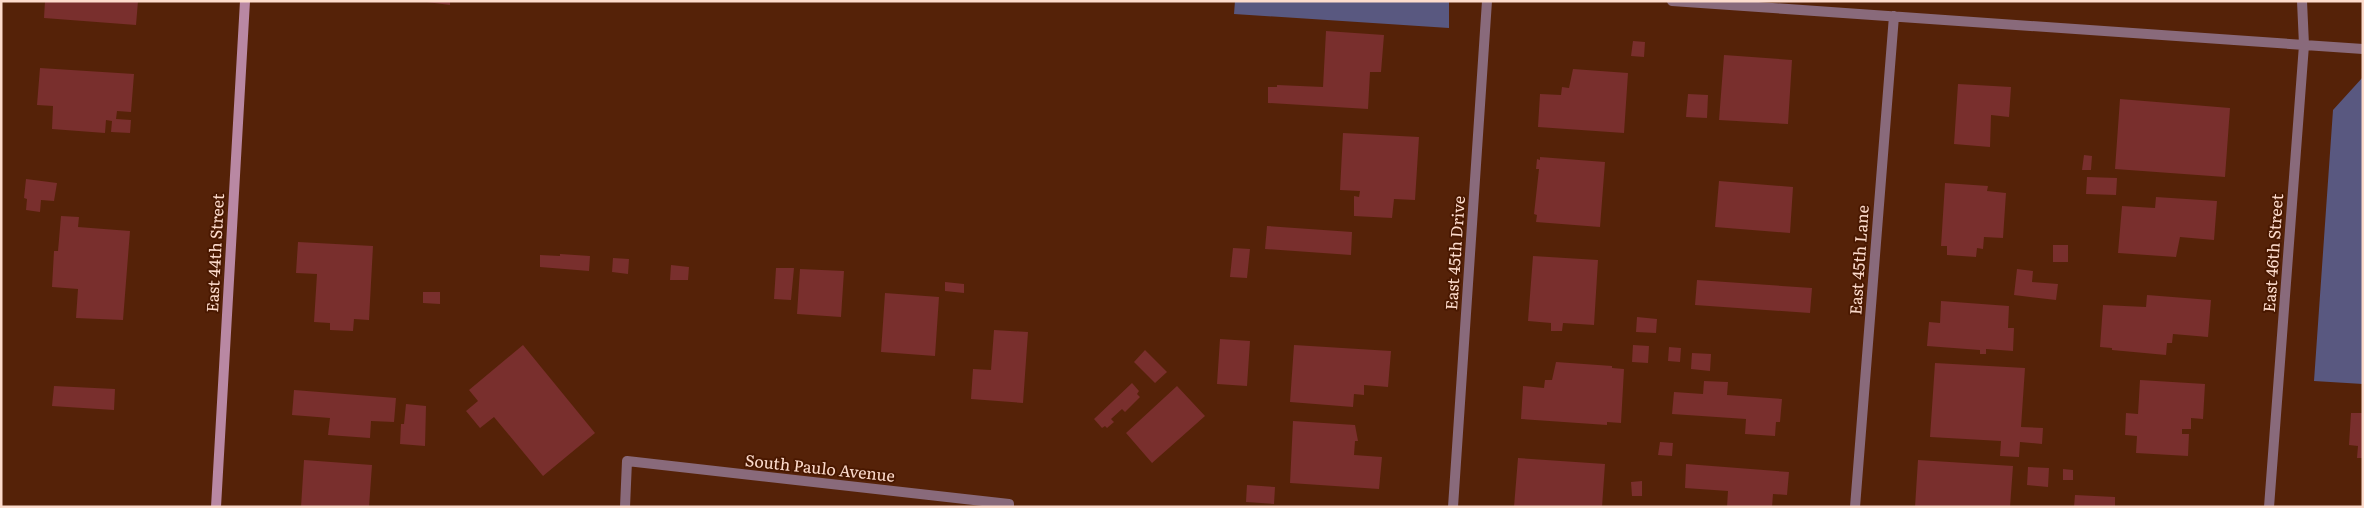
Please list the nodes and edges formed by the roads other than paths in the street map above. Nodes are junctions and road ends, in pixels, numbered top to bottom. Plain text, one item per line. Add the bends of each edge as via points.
1 (245, 1) edge
2 (1487, 1) edge
3 (1672, 1) edge
4 (2302, 1) edge
5 (1894, 16) junction
6 (2304, 45) junction
7 (2363, 50) edge
8 (1009, 506) edge
9 (216, 507) edge
10 (625, 507) edge
11 (1453, 507) edge
12 (1855, 507) edge
13 (2269, 507) edge

1 - 9 street, East 44th Street
2 - 11 street, East 45th Drive
3 - 5 street
4 - 6 street, East 46th Street
5 - 6 street
5 - 12 street, East 45th Lane
6 - 7 street
6 - 13 street, East 46th Street
8 - 10 street, South Paulo Avenue via 627,461

